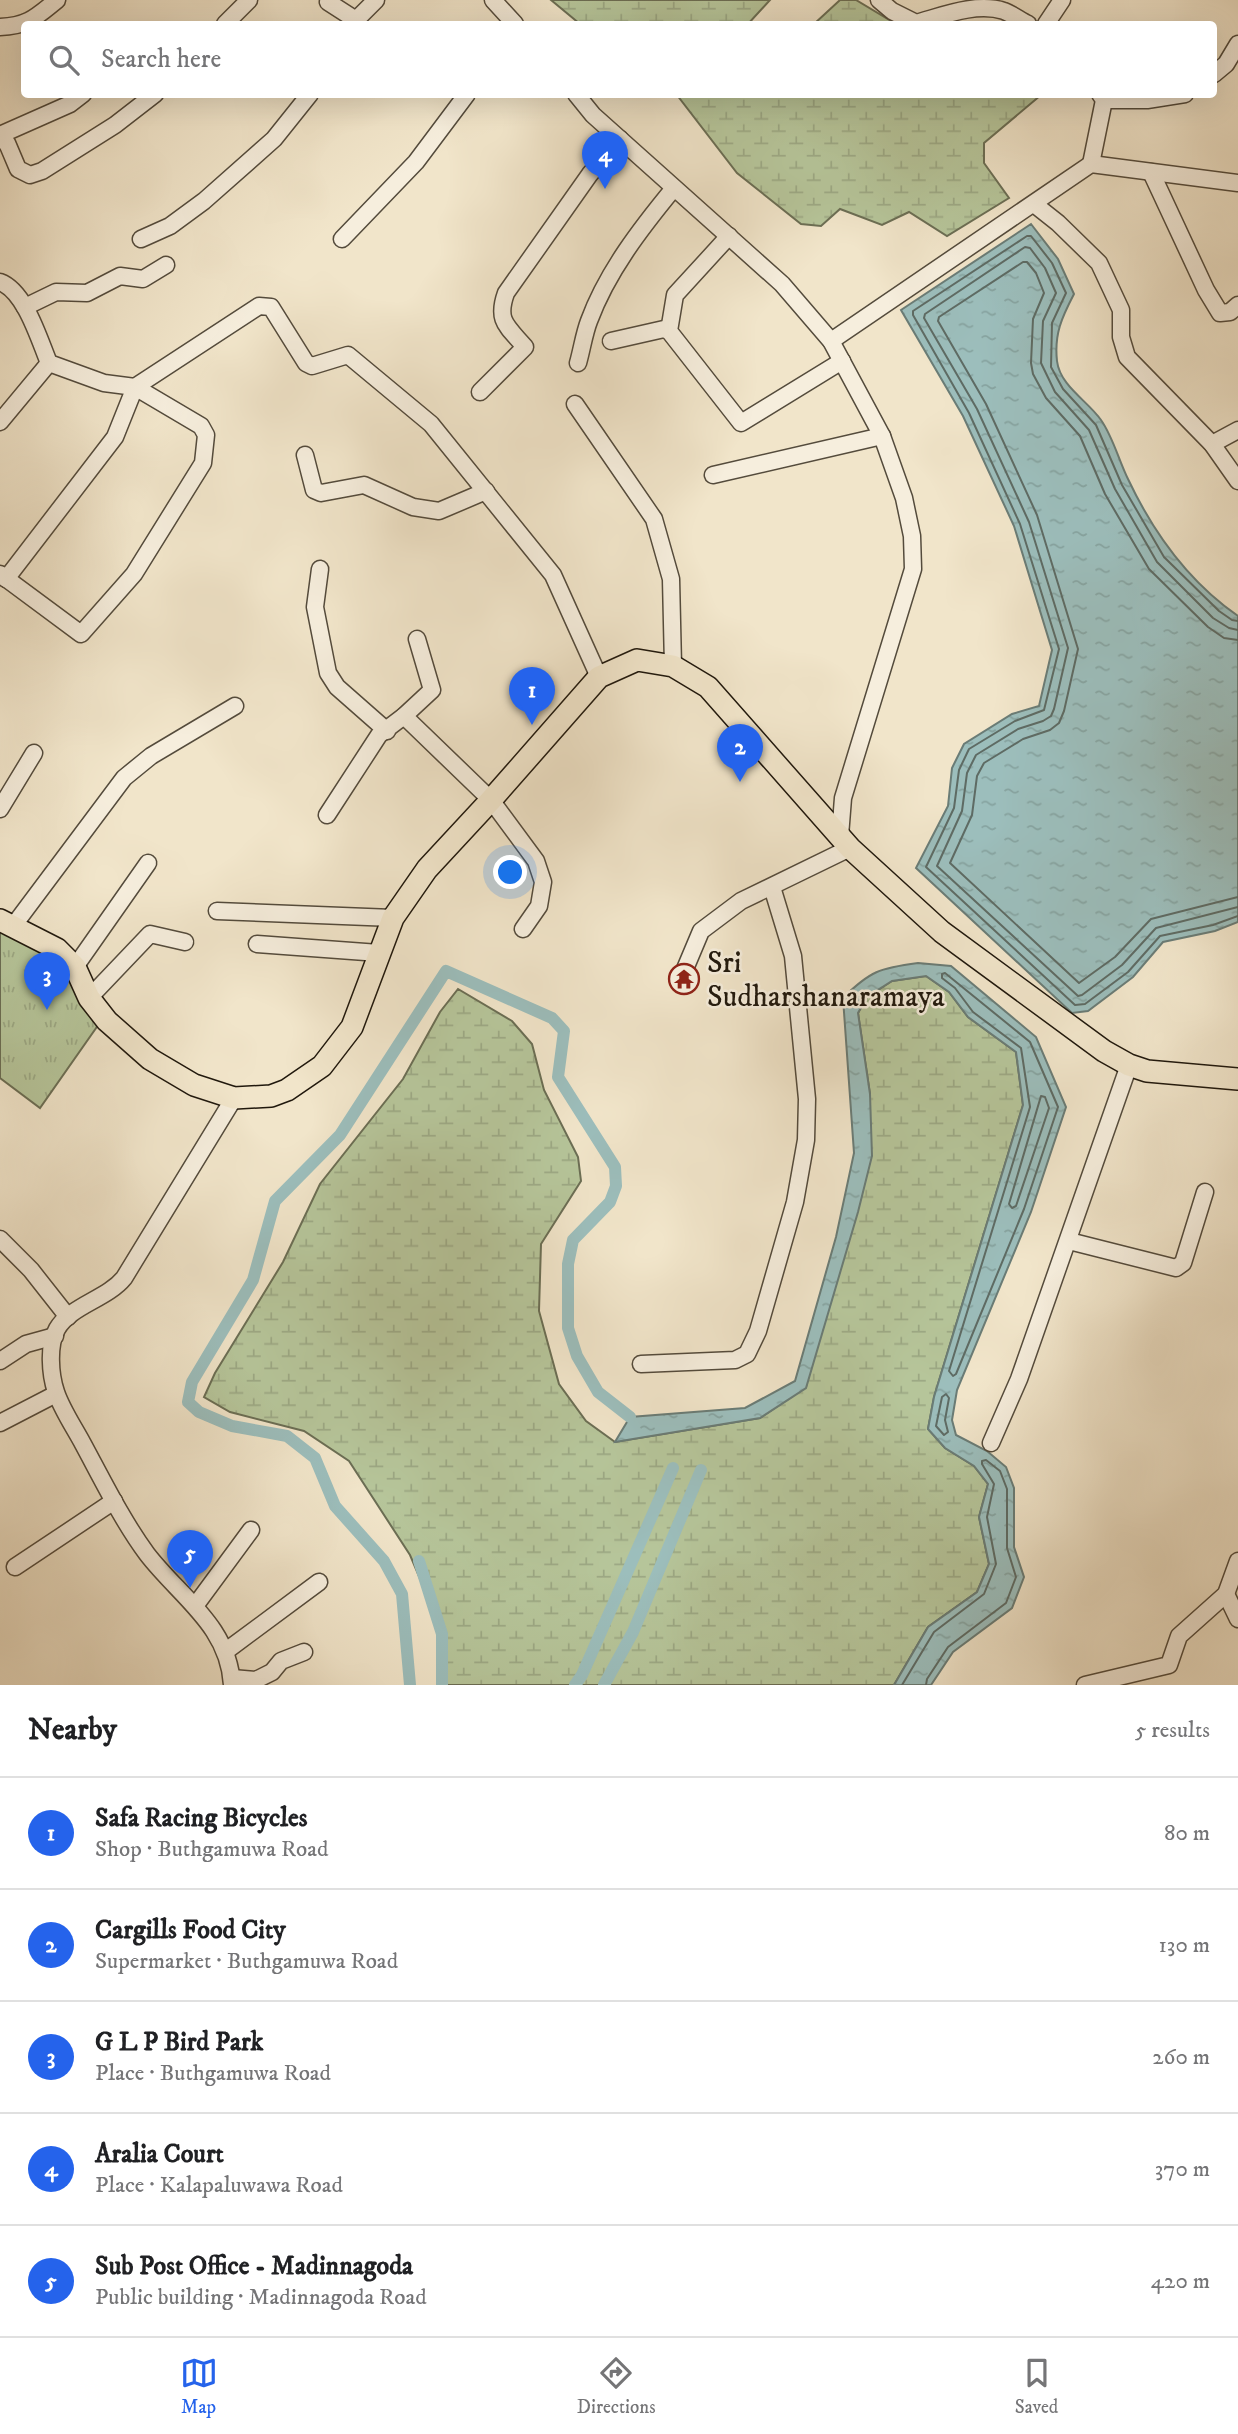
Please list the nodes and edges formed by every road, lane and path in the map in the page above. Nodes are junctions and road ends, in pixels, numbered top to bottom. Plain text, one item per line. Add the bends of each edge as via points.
1 (57, 0) edge
2 (248, 0) edge
3 (376, 0) edge
4 (493, 0) edge
5 (879, 0) edge
6 (1062, 0) edge
7 (328, 2) dead end
8 (896, 6) edge
9 (956, 6) edge
10 (28, 21) edge
11 (228, 21) edge
12 (356, 21) edge
13 (358, 21) edge
14 (512, 21) edge
15 (914, 21) edge
16 (921, 21) edge
17 (1023, 21) edge
18 (1048, 21) edge
19 (21, 24) edge
20 (0, 27) edge
21 (1238, 44) edge
22 (1217, 71) edge
23 (78, 98) edge
24 (150, 98) edge
25 (307, 98) edge
26 (464, 98) edge
27 (579, 98) edge
28 (1102, 98) edge
29 (1117, 98) edge
30 (1160, 98) edge
31 (0, 137) edge
32 (620, 139) junction
33 (1091, 164) junction
34 (1151, 172) junction
35 (1238, 183) edge
36 (674, 188) junction
37 (1034, 204) junction
38 (729, 236) junction
39 (141, 239) dead end
40 (342, 239) dead end
41 (166, 265) dead end
42 (0, 282) edge
43 (1238, 306) edge
44 (25, 307) junction
45 (669, 331) junction
46 (611, 341) dead end
47 (831, 341) junction
48 (842, 361) junction
49 (49, 363) junction
50 (578, 363) dead end
51 (135, 387) junction
52 (480, 392) dead end
53 (575, 404) dead end
54 (0, 422) edge
55 (1238, 430) edge
56 (882, 436) junction
57 (1212, 444) junction
58 (305, 455) dead end
59 (713, 475) dead end
60 (1238, 481) edge
61 (486, 491) junction
62 (320, 569) dead end
63 (3, 577) edge
64 (417, 639) dead end
65 (673, 666) junction
66 (599, 677) junction
67 (235, 706) dead end
68 (404, 716) junction
69 (387, 731) junction
70 (34, 753) dead end
71 (843, 798) junction
72 (491, 800) junction
73 (0, 808) edge
74 (814, 808) junction
75 (327, 815) dead end
76 (845, 842) junction
77 (148, 863) dead end
78 (772, 887) junction
79 (217, 911) dead end
80 (393, 918) junction
81 (7, 923) edge
82 (523, 929) dead end
83 (185, 942) dead end
84 (257, 944) dead end
85 (379, 953) junction
86 (75, 967) junction
87 (685, 969) dead end
88 (89, 998) junction
89 (1129, 1065) junction
90 (1238, 1079) edge
91 (234, 1098) junction
92 (1205, 1192) dead end
93 (0, 1239) edge
94 (1069, 1241) junction
95 (68, 1317) junction
96 (54, 1336) junction
97 (0, 1361) edge
98 (641, 1364) dead end
99 (57, 1394) junction
100 (0, 1423) edge
101 (991, 1443) dead end
102 (114, 1501) junction
103 (251, 1530) dead end
104 (1238, 1562) edge
105 (15, 1567) dead end
106 (319, 1583) dead end
107 (1226, 1594) junction
108 (195, 1606) junction
109 (1238, 1619) edge
110 (226, 1651) junction
111 (304, 1652) dead end
112 (232, 1681) edge
113 (1085, 1685) edge

1 - 10 street
2 - 11 street
3 - 13 street
4 - 14 street
5 - 8 street
6 - 18 street
7 - 12 street
8 - 15 street
9 - 16 street
9 - 17 street via 1005,11
19 - 20 street
21 - 22 street
23 - 31 street
24 - 31 street via 115,125 30,175 18,169
25 - 39 street via 274,139 204,201 170,226
26 - 40 street via 416,162
27 - 32 street
28 - 33 street
29 - 30 street
32 - 36 street
32 - 52 street via 506,293 500,309 502,321 525,346
33 - 34 street
33 - 37 street
34 - 35 street
34 - 43 street via 1220,313
36 - 38 street
36 - 50 street via 603,291 588,322
37 - 47 street
37 - 57 street via 1099,263 1121,310 1127,357
38 - 45 street via 675,295
38 - 47 street via 782,284
41 - 44 street via 143,279 120,276 87,293 56,292
42 - 44 street via 12,287
44 - 49 street
45 - 46 street
45 - 48 street via 741,423
47 - 48 street
48 - 56 street
49 - 51 street via 104,383
49 - 54 street
51 - 61 street via 259,306 271,307 306,363 312,366 348,355 431,424
51 - 63 street via 115,437
51 - 63 street via 201,426 206,435 203,463 134,574 81,634
53 - 65 street via 654,519 671,579
55 - 57 street
56 - 59 street
56 - 71 street via 904,498 913,569
57 - 60 street
58 - 61 street via 314,490 321,492 364,485 412,507 439,511
61 - 66 street via 554,575
62 - 69 street via 315,607 328,673 337,687
64 - 68 street via 432,690
65 - 66 main road via 637,660
65 - 74 main road via 708,687
66 - 72 main road
67 - 81 street via 151,756 124,778
68 - 69 street
68 - 72 street
69 - 75 street via 379,735
70 - 73 street
71 - 74 street
71 - 76 street
72 - 80 main road via 427,869
72 - 82 street via 536,861 543,881 539,906
74 - 76 main road
76 - 78 street
76 - 89 main road via 942,932
77 - 86 street
78 - 87 street via 741,901 701,931
78 - 98 street via 793,956 807,1099 806,1140 795,1202 758,1331 747,1354 735,1360
79 - 80 street
80 - 85 main road
81 - 86 main road via 57,949
83 - 88 street via 150,934
84 - 85 street
85 - 91 main road via 352,1027 322,1066 271,1096
86 - 88 main road
88 - 91 main road via 107,1021 150,1059 194,1085
89 - 90 main road via 1147,1071
89 - 94 street
91 - 95 street via 124,1278
92 - 94 street via 1183,1263 1176,1268
93 - 95 street
94 - 101 street
95 - 96 street
96 - 97 street via 26,1344
96 - 99 street via 52,1371
99 - 100 street
99 - 102 street
102 - 105 street
102 - 108 street via 148,1555
103 - 108 street
104 - 107 street
106 - 110 street
107 - 109 street
107 - 113 street via 1179,1636 1169,1665
108 - 110 street
110 - 112 street
111 - 112 street via 281,1661 256,1680

